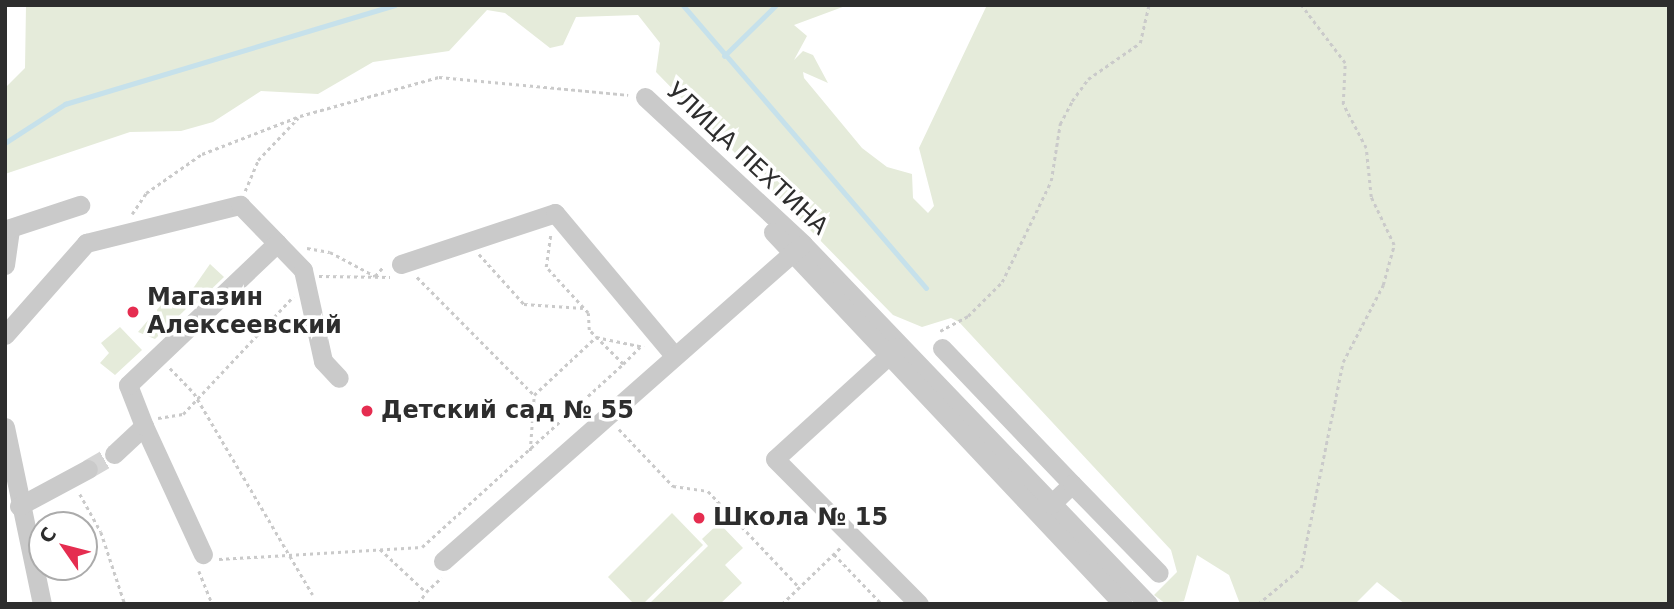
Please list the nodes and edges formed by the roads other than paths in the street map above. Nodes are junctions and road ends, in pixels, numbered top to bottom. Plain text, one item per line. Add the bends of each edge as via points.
1 (645, 97) road end
2 (80, 205) dead end
3 (277, 243) junction
4 (798, 249) junction
5 (5, 265) edge
6 (400, 269) road end
7 (5, 335) edge
8 (940, 340) road end
9 (895, 351) junction
10 (664, 352) junction
11 (339, 378) dead end
12 (144, 426) junction
13 (5, 427) edge
14 (114, 454) tunnel mouth
15 (80, 474) tunnel mouth
16 (1072, 484) junction
17 (5, 488) edge
18 (1051, 504) junction
19 (19, 506) junction
20 (206, 563) road end
21 (444, 568) road end
22 (1159, 573) dead end
23 (32, 604) edge
24 (42, 604) edge
25 (919, 604) edge
26 (1123, 604) edge
27 (1148, 604) edge

1 - 4 street, УЛИЦА ПЕХТИНА
2 - 5 street via 10,228
3 - 7 street via 240,205 86,243
3 - 11 street via 303,270 323,361
3 - 12 street via 128,385
4 - 9 street, УЛИЦА ПЕХТИНА
4 - 10 street
6 - 10 street via 555,213 647,323
8 - 16 street
9 - 18 street, УЛИЦА ПЕХТИНА
9 - 25 street via 775,459
9 - 26 street, УЛИЦА ПЕХТИНА
10 - 21 street
12 - 14 street
12 - 20 street
13 - 19 street
15 - 19 street
16 - 18 street
16 - 22 street
17 - 23 street
18 - 27 street, УЛИЦА ПЕХТИНА
19 - 24 street

